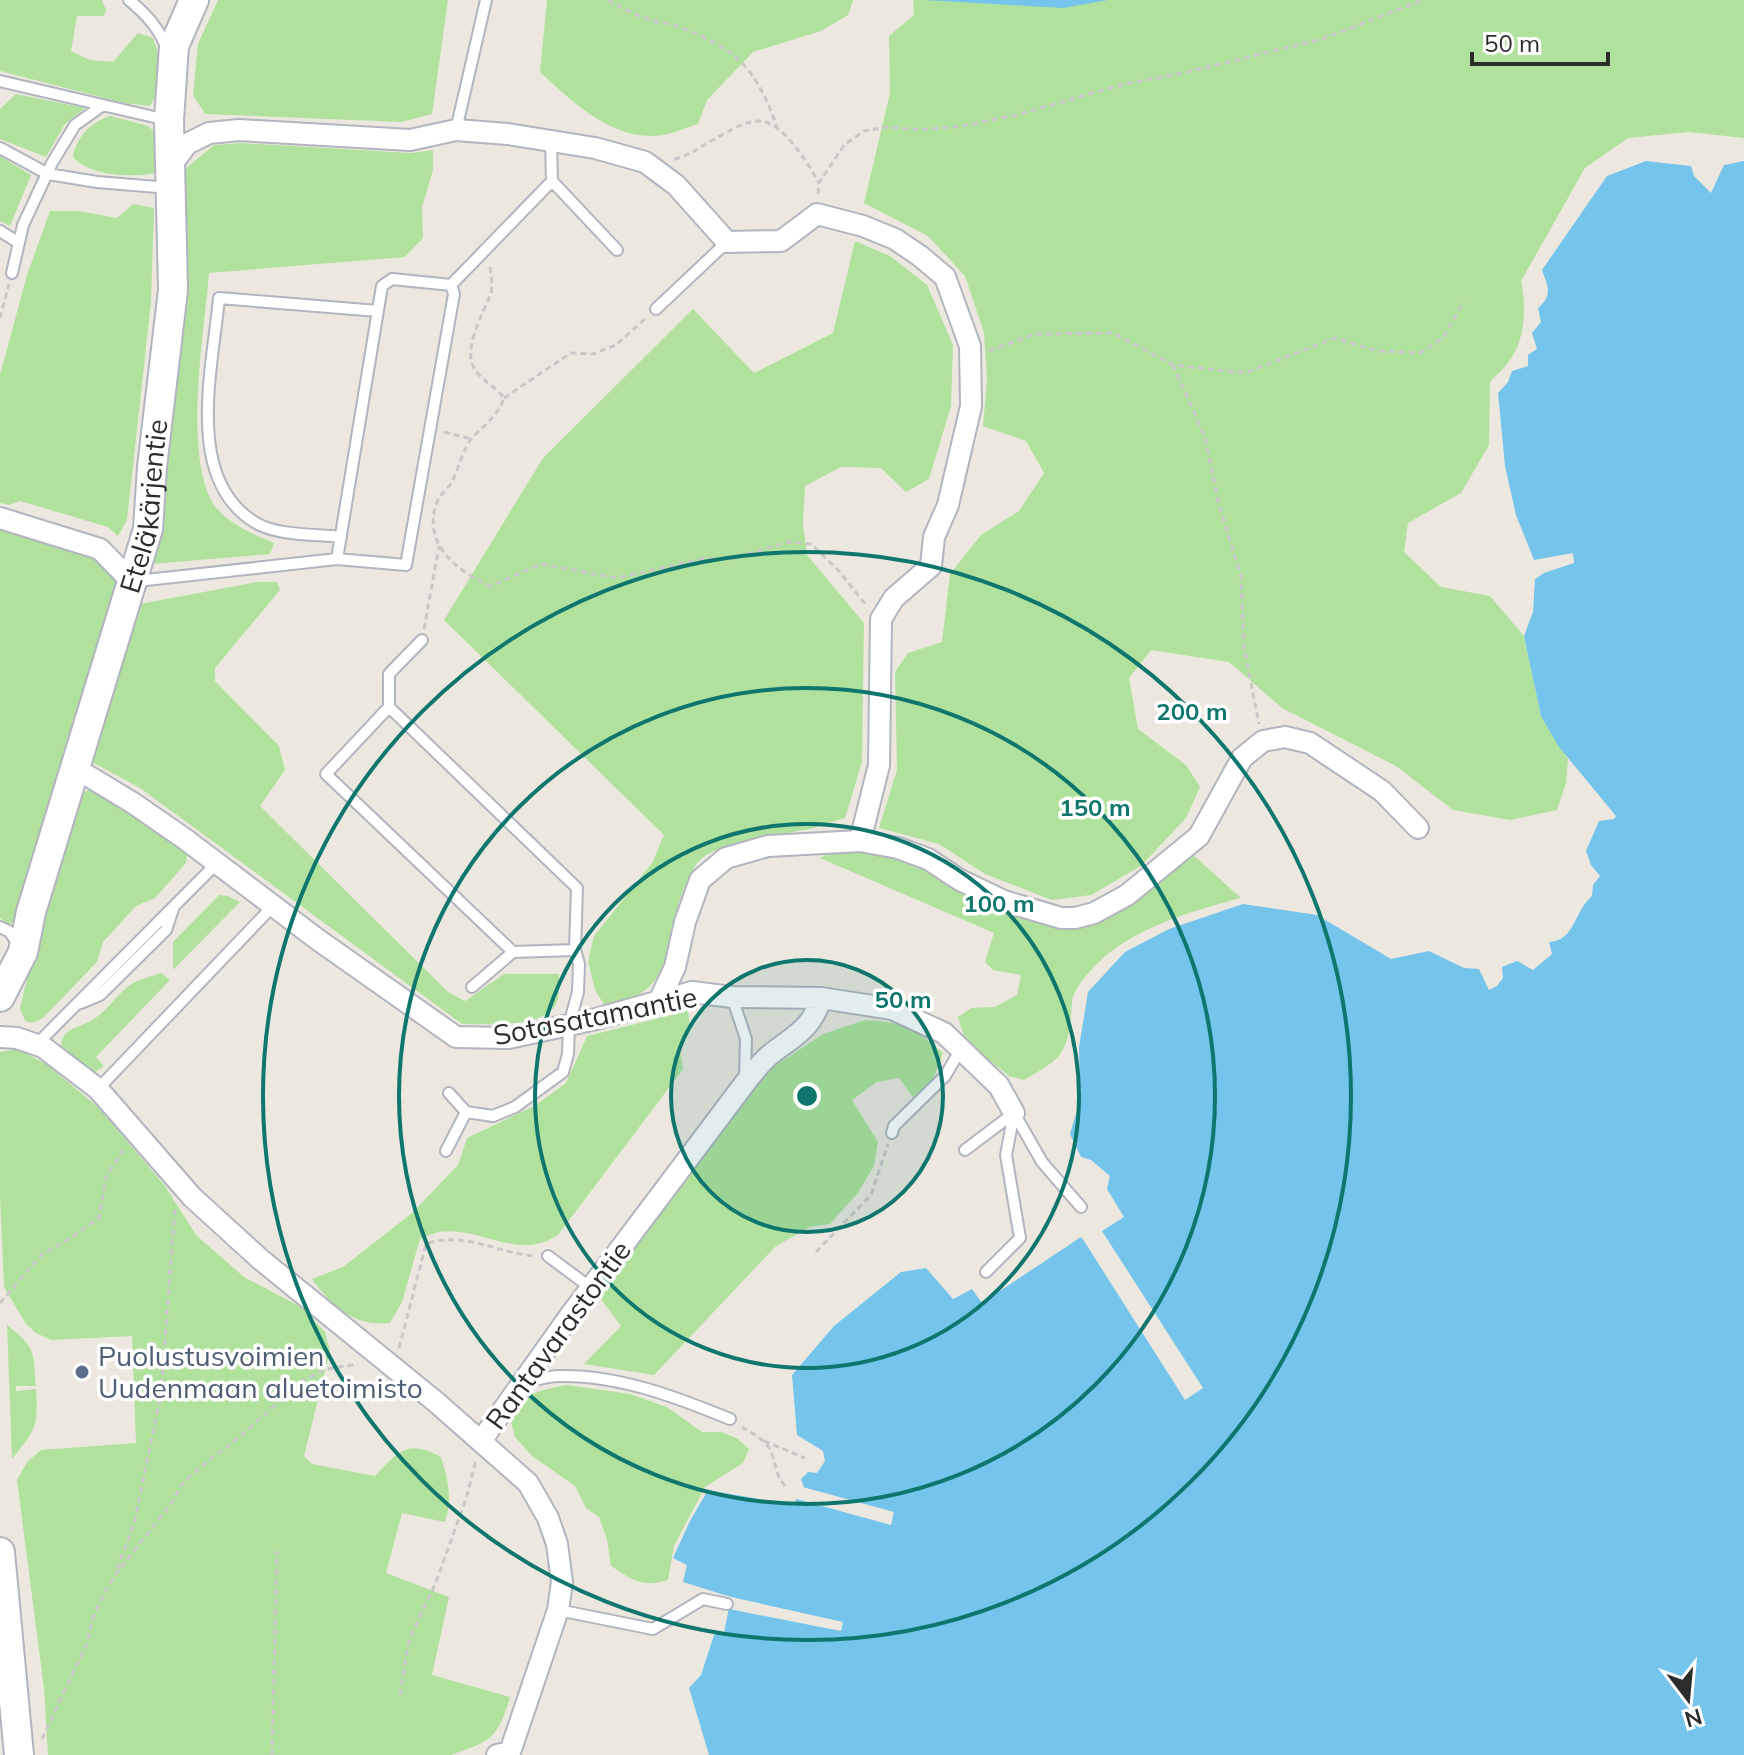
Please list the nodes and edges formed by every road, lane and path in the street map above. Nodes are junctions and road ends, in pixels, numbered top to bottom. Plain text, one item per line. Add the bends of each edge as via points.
1 (129, 0) edge
2 (194, 0) edge
3 (486, 0) edge
4 (608, 0) edge
5 (1423, 0) edge
6 (174, 66) junction
7 (0, 81) edge
8 (103, 105) junction
9 (169, 120) junction
10 (777, 127) junction
11 (456, 130) junction
12 (551, 141) junction
13 (0, 148) edge
14 (645, 162) junction
15 (48, 174) junction
16 (171, 177) junction
17 (552, 181) junction
18 (819, 183) junction
19 (817, 214) junction
20 (0, 231) edge
21 (727, 242) junction
22 (19, 243) junction
23 (488, 248) junction
24 (617, 250) dead end
25 (12, 273) joint
26 (451, 285) junction
27 (1464, 301) dead end
28 (656, 309) joint
29 (378, 311) junction
30 (0, 318) edge
31 (970, 358) junction
32 (1173, 365) junction
33 (504, 398) junction
34 (430, 424) junction
35 (471, 439) junction
36 (0, 518) edge
37 (341, 537) junction
38 (439, 546) junction
39 (337, 559) junction
40 (131, 581) junction
41 (881, 619) junction
42 (422, 640) joint
43 (389, 707) junction
44 (1263, 741) junction
45 (75, 768) junction
46 (1418, 828) dead end
47 (860, 841) junction
48 (217, 863) junction
49 (273, 906) junction
50 (0, 927) edge
51 (575, 950) junction
52 (23, 952) junction
53 (513, 952) junction
54 (472, 987) dead end
55 (0, 997) edge
56 (732, 997) junction
57 (821, 998) junction
58 (659, 1001) junction
59 (569, 1025) junction
60 (0, 1037) edge
61 (36, 1045) junction
62 (961, 1049) junction
63 (745, 1083) junction
64 (98, 1089) junction
65 (449, 1093) dead end
66 (466, 1112) junction
67 (1014, 1113) junction
68 (892, 1133) joint
69 (138, 1134) junction
70 (965, 1150) dead end
71 (446, 1151) dead end
72 (177, 1179) junction
73 (1081, 1207) dead end
74 (816, 1252) dead end
75 (548, 1256) joint
76 (986, 1272) dead end
77 (591, 1288) junction
78 (0, 1303) edge
79 (393, 1368) junction
80 (521, 1384) junction
81 (730, 1419) joint
82 (481, 1441) junction
83 (764, 1441) junction
84 (805, 1458) dead end
85 (785, 1486) dead end
86 (277, 1551) dead end
87 (0, 1552) edge
88 (116, 1574) junction
89 (727, 1604) dead end
90 (558, 1610) junction
91 (400, 1695) dead end
92 (29, 1750) edge
93 (272, 1755) edge
94 (497, 1755) edge

1 - 6 lane via 163,37
2 - 6 street, Eteläkärjentie via 174,46
3 - 11 lane
4 - 10 path via 729,50 750,70
5 - 18 path via 1322,39 1016,115 962,126 864,131 844,145
6 - 9 street, Eteläkärjentie
7 - 8 lane
8 - 9 lane
8 - 15 lane via 75,125
9 - 16 street, Eteläkärjentie
10 - 14 path via 757,121 685,157
10 - 18 path
11 - 12 street
11 - 16 street via 410,140 239,130 209,133 187,144
12 - 14 street
12 - 17 lane
13 - 15 lane
14 - 21 street via 676,185
15 - 16 lane via 97,182
15 - 22 lane
16 - 40 street, Eteläkärjentie via 173,290 148,529
17 - 23 lane
17 - 24 lane
18 - 19 path
19 - 21 street via 781,241
19 - 31 street via 895,239 945,277
20 - 22 lane
21 - 28 lane
22 - 25 lane
23 - 26 lane
23 - 33 path via 492,289 477,323 471,359 474,369
25 - 30 path
26 - 29 lane via 392,279 382,286
26 - 34 lane via 454,294
27 - 32 path via 1443,338 1420,353 1377,351 1335,338 1245,373
28 - 33 path via 616,345 593,354 571,353
29 - 37 lane
29 - 37 lane via 219,298 207,441 216,478 232,503 257,524
31 - 32 path via 1035,334 1113,333
31 - 41 street via 971,406 948,505 934,537 931,566 894,598
32 - 44 path via 1205,437 1241,576 1244,647
33 - 35 path via 499,412
34 - 35 path
34 - 39 lane via 406,565
35 - 38 path via 450,486 438,499 434,516
36 - 40 street via 100,549
37 - 39 lane
38 - 41 path via 465,575 491,586 541,564 617,578 701,559 729,559 789,542 811,544
38 - 42 path
39 - 40 lane
40 - 45 street, Eteläkärjentie
41 - 47 street via 879,765
42 - 43 lane via 389,674
43 - 51 lane via 577,888
43 - 53 lane via 326,774
44 - 46 street via 1285,737 1310,743 1382,791
44 - 47 street via 1242,758 1199,836 1127,895 1075,918 1004,901 928,859
45 - 48 street, Sotasatamantie
45 - 52 street, Eteläkärjentie
47 - 58 street via 768,846 726,858 700,880 675,967
48 - 49 street, Sotasatamantie
48 - 61 lane
49 - 59 street, Sotasatamantie via 456,1037 509,1038
49 - 64 lane
50 - 52 lane
51 - 53 lane
51 - 59 lane via 578,992
52 - 55 street, Eteläkärjentie
53 - 54 lane
56 - 57 street, Sotasatamantie
56 - 58 street, Sotasatamantie via 692,992
56 - 63 lane via 746,1039
57 - 62 street, Sotasatamantie via 892,1009 944,1033
57 - 63 street, Rantavarastontie via 800,1035 769,1055
58 - 59 street, Sotasatamantie
59 - 66 lane via 563,1072 515,1107 493,1116
60 - 61 street, Rantavarastontie
61 - 64 street, Rantavarastontie
62 - 67 street, Sotasatamantie via 999,1086
62 - 68 lane via 945,1076
63 - 77 street, Rantavarastontie
64 - 69 street, Rantavarastontie
65 - 66 lane
66 - 71 lane
67 - 70 lane
67 - 73 lane via 1042,1162
67 - 76 lane via 1006,1155 1020,1238
68 - 74 path via 871,1195
69 - 72 street, Rantavarastontie
69 - 78 path via 106,1177 99,1218 41,1255
72 - 79 street, Rantavarastontie via 260,1259
72 - 88 path via 161,1394 134,1524
75 - 77 lane
75 - 79 path via 464,1240 441,1238 426,1244
77 - 80 street, Rantavarastontie
79 - 82 street, Rantavarastontie
79 - 88 path via 357,1364 304,1380 182,1484
80 - 81 lane via 557,1375 595,1377 680,1399
80 - 82 street, Rantavarastontie
81 - 83 path
82 - 90 street via 528,1483 548,1518 562,1582
82 - 91 path via 436,1582 409,1640
83 - 84 path
83 - 85 path
86 - 93 path
87 - 92 street
88 - 92 path via 87,1643
89 - 90 lane via 703,1599 653,1629
90 - 94 street via 510,1752

